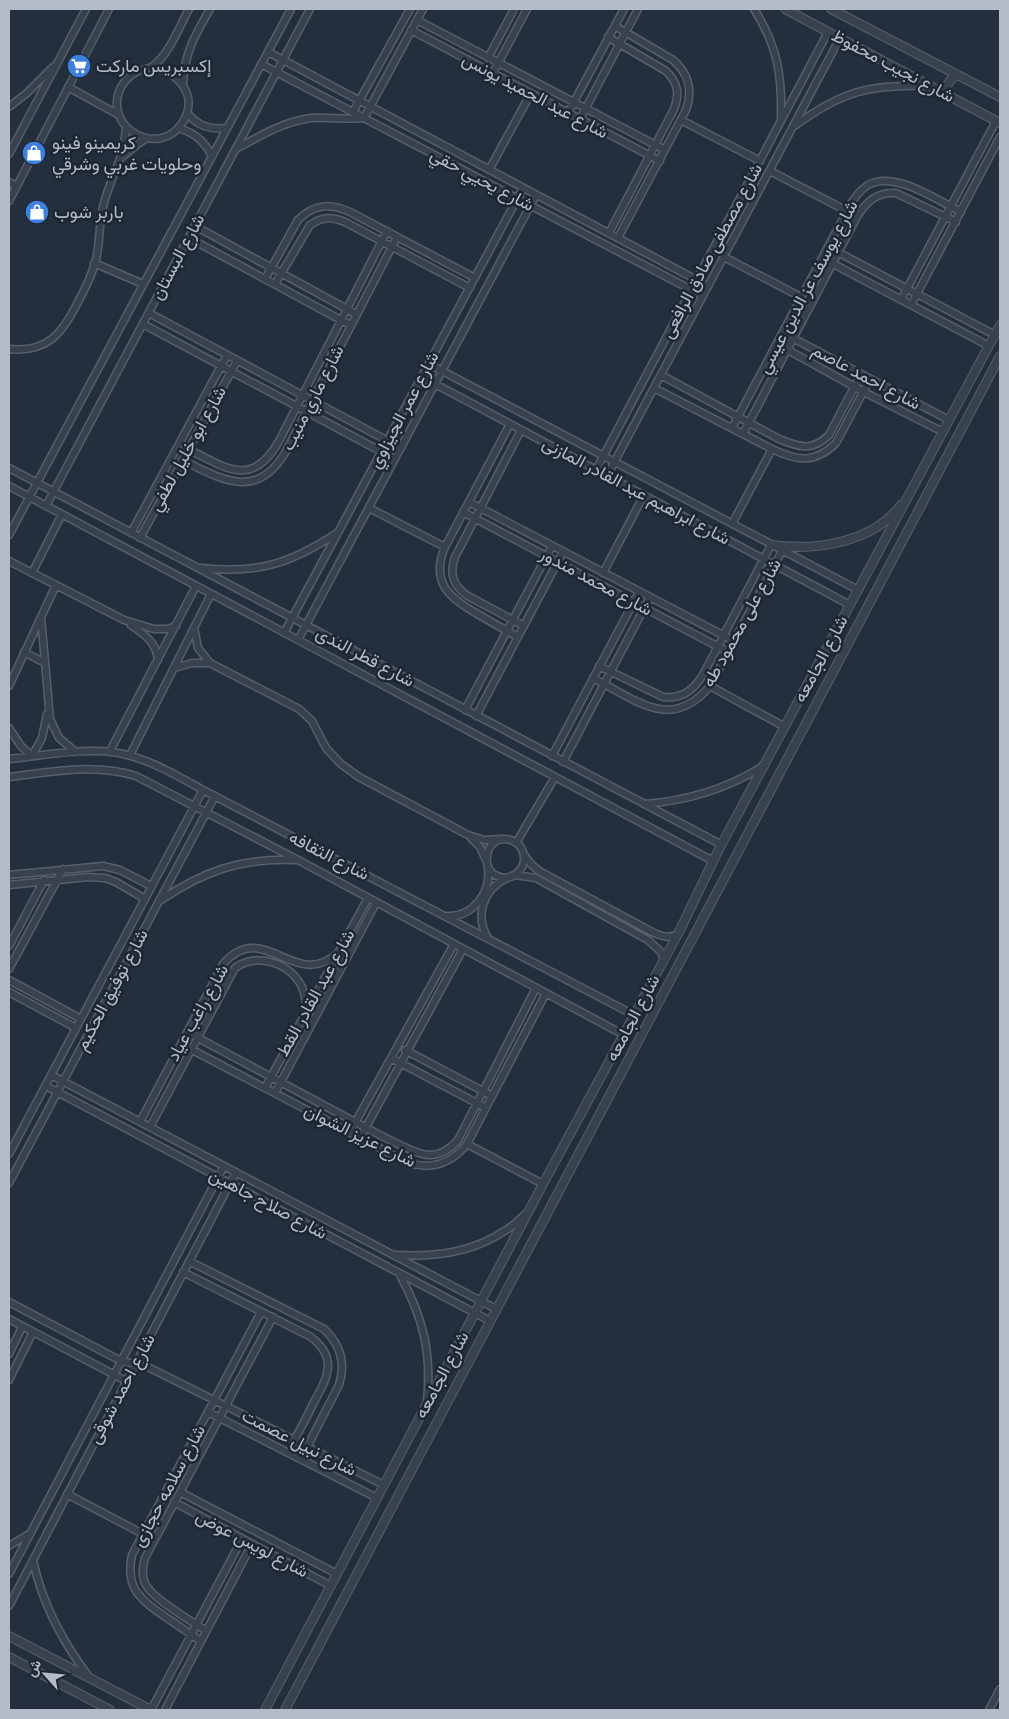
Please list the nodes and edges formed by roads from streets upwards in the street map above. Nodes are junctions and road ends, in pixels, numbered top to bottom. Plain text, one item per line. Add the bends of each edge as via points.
1 (86, 9) edge
2 (109, 9) edge
3 (189, 9) edge
4 (210, 9) edge
5 (291, 9) edge
6 (310, 9) edge
7 (410, 9) edge
8 (423, 9) edge
9 (514, 9) edge
10 (527, 9) edge
11 (624, 9) edge
12 (638, 9) edge
13 (754, 9) edge
14 (785, 9) edge
15 (831, 9) edge
16 (417, 20) junction
17 (615, 26) junction
18 (411, 30) junction
19 (625, 32) junction
20 (828, 32) junction
21 (608, 37) junction
22 (840, 38) junction
23 (620, 43) junction
24 (268, 52) junction
25 (488, 58) junction
26 (283, 60) junction
27 (57, 63) junction
28 (498, 63) junction
29 (261, 64) junction
30 (152, 68) junction
31 (277, 72) junction
32 (493, 73) junction
33 (957, 75) junction
34 (183, 84) junction
35 (931, 86) junction
36 (68, 87) junction
37 (531, 93) junction
38 (946, 94) junction
39 (1000, 97) edge
40 (360, 100) junction
41 (574, 103) junction
42 (370, 106) junction
43 (9, 107) edge
44 (585, 109) junction
45 (353, 112) junction
46 (187, 113) junction
47 (568, 113) junction
48 (119, 115) junction
49 (364, 118) junction
50 (580, 119) junction
51 (681, 120) junction
52 (780, 121) junction
53 (998, 122) edge
54 (126, 127) junction
55 (793, 127) junction
56 (178, 128) junction
57 (227, 128) junction
58 (147, 138) junction
59 (1000, 138) edge
60 (655, 145) junction
61 (236, 149) junction
62 (665, 150) junction
63 (9, 154) edge
64 (212, 156) junction
65 (650, 156) junction
66 (122, 158) junction
67 (660, 160) junction
68 (760, 161) junction
69 (489, 170) junction
70 (770, 171) junction
71 (9, 182) edge
72 (16, 186) junction
73 (523, 188) junction
74 (536, 194) junction
75 (518, 199) junction
76 (9, 201) edge
77 (530, 206) junction
78 (951, 207) junction
79 (846, 211) junction
80 (961, 212) junction
81 (945, 216) junction
82 (956, 222) junction
83 (195, 226) junction
84 (387, 231) junction
85 (608, 233) junction
86 (397, 237) junction
87 (189, 238) junction
88 (618, 238) junction
89 (382, 241) junction
90 (392, 246) junction
91 (828, 247) junction
92 (838, 253) junction
93 (724, 257) junction
94 (822, 258) junction
95 (832, 263) junction
96 (94, 264) junction
97 (271, 268) junction
98 (281, 274) junction
99 (475, 278) junction
100 (265, 279) junction
101 (696, 280) junction
102 (143, 284) junction
103 (275, 284) junction
104 (708, 286) junction
105 (470, 288) junction
106 (907, 289) junction
107 (691, 290) junction
108 (917, 294) junction
109 (703, 296) junction
110 (801, 297) junction
111 (901, 300) junction
112 (911, 305) junction
113 (346, 309) junction
114 (149, 313) junction
115 (356, 314) junction
116 (340, 320) junction
117 (143, 324) junction
118 (350, 325) junction
119 (1000, 325) edge
120 (783, 332) junction
121 (995, 335) junction
122 (793, 338) junction
123 (777, 344) junction
124 (989, 346) junction
125 (9, 349) edge
126 (787, 350) junction
127 (228, 355) junction
128 (1000, 356) edge
129 (237, 360) junction
130 (429, 364) junction
131 (222, 366) junction
132 (442, 371) junction
133 (231, 372) junction
134 (861, 374) junction
135 (661, 376) junction
136 (422, 377) junction
137 (870, 379) junction
138 (435, 384) junction
139 (854, 386) junction
140 (654, 388) junction
141 (864, 392) junction
142 (302, 395) junction
143 (311, 400) junction
144 (296, 406) junction
145 (306, 411) junction
146 (738, 417) junction
147 (949, 420) junction
148 (748, 422) junction
149 (510, 424) junction
150 (732, 428) junction
151 (521, 430) junction
152 (943, 432) junction
153 (743, 434) junction
154 (388, 441) junction
155 (401, 448) junction
156 (188, 449) junction
157 (772, 449) junction
158 (382, 452) junction
159 (603, 456) junction
160 (395, 459) junction
161 (182, 460) junction
162 (615, 462) junction
163 (9, 468) edge
164 (596, 470) junction
165 (607, 476) junction
166 (37, 483) junction
167 (9, 486) edge
168 (911, 491) junction
169 (54, 492) junction
170 (644, 495) junction
171 (30, 497) junction
172 (469, 502) junction
173 (46, 506) junction
174 (369, 508) junction
175 (480, 508) junction
176 (463, 512) junction
177 (62, 514) junction
178 (475, 519) junction
179 (732, 524) junction
180 (338, 532) junction
181 (131, 533) junction
182 (9, 535) edge
183 (140, 538) junction
184 (771, 545) junction
185 (552, 546) junction
186 (445, 548) junction
187 (782, 551) junction
188 (563, 552) junction
189 (547, 557) junction
190 (764, 559) junction
191 (9, 561) edge
192 (558, 562) junction
193 (775, 565) junction
194 (195, 567) junction
195 (32, 573) junction
196 (603, 573) junction
197 (56, 585) junction
198 (196, 586) junction
199 (858, 590) junction
200 (639, 592) junction
201 (211, 594) junction
202 (650, 597) junction
203 (634, 603) junction
204 (850, 604) junction
205 (644, 608) junction
206 (41, 617) junction
207 (292, 618) junction
208 (124, 620) junction
209 (513, 621) junction
210 (176, 626) junction
211 (306, 626) junction
212 (524, 626) junction
213 (194, 628) junction
214 (507, 631) junction
215 (284, 633) junction
216 (724, 636) junction
217 (518, 637) junction
218 (298, 640) junction
219 (734, 641) junction
220 (718, 647) junction
221 (24, 652) junction
222 (728, 652) junction
223 (158, 660) junction
224 (210, 663) junction
225 (45, 664) junction
226 (600, 666) junction
227 (174, 668) junction
228 (611, 672) junction
229 (594, 678) junction
230 (605, 683) junction
231 (9, 686) edge
232 (710, 686) junction
233 (48, 708) junction
234 (466, 710) junction
235 (476, 716) junction
236 (785, 727) junction
237 (9, 728) edge
238 (110, 751) junction
239 (77, 752) junction
240 (130, 755) junction
241 (32, 756) junction
242 (552, 756) junction
243 (768, 758) junction
244 (9, 759) edge
245 (564, 762) junction
246 (9, 777) edge
247 (555, 778) junction
248 (202, 790) junction
249 (215, 796) junction
250 (644, 804) junction
251 (194, 806) junction
252 (206, 812) junction
253 (468, 836) junction
254 (502, 839) junction
255 (516, 843) junction
256 (722, 845) junction
257 (524, 855) junction
258 (298, 860) junction
259 (713, 861) junction
260 (487, 864) junction
261 (64, 869) junction
262 (49, 870) junction
263 (9, 875) edge
264 (512, 876) junction
265 (57, 880) junction
266 (43, 882) junction
267 (9, 885) edge
268 (151, 886) junction
269 (145, 898) junction
270 (368, 898) junction
271 (160, 900) junction
272 (376, 903) junction
273 (446, 916) junction
274 (679, 932) junction
275 (489, 939) junction
276 (692, 939) junction
277 (454, 944) junction
278 (9, 946) edge
279 (462, 949) junction
280 (338, 953) junction
281 (664, 960) junction
282 (9, 969) edge
283 (9, 980) edge
284 (536, 988) junction
285 (9, 992) edge
286 (546, 994) junction
287 (306, 1010) junction
288 (634, 1015) junction
289 (81, 1018) junction
290 (76, 1028) junction
291 (187, 1032) junction
292 (624, 1035) junction
293 (197, 1038) junction
294 (181, 1044) junction
295 (398, 1046) junction
296 (191, 1049) junction
297 (407, 1051) junction
298 (391, 1058) junction
299 (401, 1063) junction
300 (51, 1075) junction
301 (270, 1077) junction
302 (63, 1082) junction
303 (281, 1083) junction
304 (46, 1086) junction
305 (264, 1088) junction
306 (483, 1091) junction
307 (58, 1092) junction
308 (275, 1094) junction
309 (492, 1096) junction
310 (477, 1103) junction
311 (486, 1108) junction
312 (140, 1122) junction
313 (355, 1122) junction
314 (150, 1127) junction
315 (366, 1128) junction
316 (350, 1132) junction
317 (360, 1138) junction
318 (467, 1144) junction
319 (9, 1154) edge
320 (224, 1166) junction
321 (236, 1172) junction
322 (218, 1177) junction
323 (9, 1183) edge
324 (230, 1183) junction
325 (543, 1184) junction
326 (529, 1210) junction
327 (394, 1255) junction
328 (189, 1261) junction
329 (183, 1272) junction
330 (399, 1274) junction
331 (482, 1301) junction
332 (9, 1302) edge
333 (496, 1309) junction
334 (262, 1312) junction
335 (475, 1313) junction
336 (272, 1317) junction
337 (9, 1319) edge
338 (490, 1321) junction
339 (22, 1326) junction
340 (33, 1332) junction
341 (9, 1354) edge
342 (121, 1361) junction
343 (135, 1364) junction
344 (114, 1375) junction
345 (9, 1380) edge
346 (126, 1381) junction
347 (214, 1401) junction
348 (426, 1405) junction
349 (225, 1406) junction
350 (208, 1412) junction
351 (219, 1418) junction
352 (294, 1440) junction
353 (307, 1447) junction
354 (176, 1472) junction
355 (188, 1477) junction
356 (384, 1485) junction
357 (180, 1492) junction
358 (67, 1494) junction
359 (377, 1498) junction
360 (174, 1502) junction
361 (30, 1533) junction
362 (143, 1534) junction
363 (242, 1539) junction
364 (252, 1544) junction
365 (9, 1546) edge
366 (33, 1560) junction
367 (9, 1574) edge
368 (337, 1574) junction
369 (331, 1586) junction
370 (9, 1606) edge
371 (197, 1624) junction
372 (206, 1630) junction
373 (191, 1634) junction
374 (9, 1636) edge
375 (200, 1641) junction
376 (9, 1657) edge
377 (290, 1662) junction
378 (306, 1670) junction
379 (90, 1678) junction
380 (1000, 1690) edge
381 (110, 1710) edge
382 (151, 1710) edge
383 (165, 1710) edge
384 (265, 1710) edge
385 (285, 1710) edge
386 (989, 1710) edge

1 - 27 street
2 - 36 street
3 - 30 street via 167,49
4 - 34 street via 188,50
5 - 24 street, شارع البستان
6 - 26 street, شارع البستان
7 - 40 street
8 - 16 street
9 - 25 street
10 - 28 street
11 - 17 street
12 - 19 street
13 - 52 street via 769,35 777,62 782,90
14 - 20 street, شارع نجيب محفوظ
15 - 33 street, شارع نجيب محفوظ
16 - 18 street
16 - 25 street, شارع عبد الحميد يونس
17 - 19 street
17 - 21 street
18 - 32 street, شارع عبد الحميد يونس
18 - 42 street
19 - 23 street
19 - 51 street via 665,54 681,67 687,77 690,99
20 - 22 street, شارع نجيب محفوظ
20 - 52 street, شارع مصطفى صادق الرافعى
21 - 23 street
21 - 41 street
22 - 35 street, شارع نجيب محفوظ
22 - 55 street, شارع مصطفى صادق الرافعى
23 - 44 street
23 - 60 street via 666,71 676,85 677,102
24 - 26 street, شارع يحيي حقي
24 - 29 street, شارع البستان
25 - 28 street, شارع عبد الحميد يونس
26 - 31 street, شارع البستان
26 - 40 street, شارع يحيي حقي
27 - 43 street
27 - 63 street
28 - 32 street
28 - 41 street, شارع عبد الحميد يونس
29 - 31 street, شارع يحيي حقي
29 - 57 street, شارع البستان
30 - 34 street via 164,69
30 - 48 street via 128,78 120,89
31 - 45 street, شارع يحيي حقي
31 - 61 street, شارع البستان
32 - 37 street, شارع عبد الحميد يونس
33 - 38 street via 949,81
33 - 39 street, شارع نجيب محفوظ
34 - 46 street via 188,98
35 - 38 street, شارع نجيب محفوظ
35 - 55 street via 898,85 863,90 829,102
36 - 48 street
36 - 72 street
37 - 47 street, شارع عبد الحميد يونس
37 - 69 street
38 - 53 street, شارع نجيب محفوظ
40 - 42 street, شارع يحيي حقي
40 - 45 street
41 - 44 street, شارع عبد الحميد يونس
41 - 47 street
42 - 49 street
42 - 69 street, شارع يحيي حقي
44 - 50 street
44 - 60 street, شارع عبد الحميد يونس
45 - 49 street, شارع يحيي حقي
46 - 56 street
46 - 57 street via 200,125
47 - 50 street, شارع عبد الحميد يونس
48 - 54 street
49 - 61 street via 311,118 274,129
49 - 75 street, شارع يحيي حقي
50 - 65 street, شارع عبد الحميد يونس
51 - 62 street
51 - 68 street
52 - 68 street, شارع مصطفى صادق الرافعى
53 - 78 street
54 - 58 street
54 - 66 street
55 - 70 street, شارع مصطفى صادق الرافعى
56 - 58 street via 159,138
56 - 64 street via 195,135
57 - 64 street, شارع البستان
58 - 66 street
59 - 80 street
60 - 62 street, شارع عبد الحميد يونس
60 - 65 street
61 - 83 street, شارع البستان
62 - 67 street
64 - 102 street, شارع البستان
65 - 67 street, شارع عبد الحميد يونس
65 - 85 street
66 - 96 street via 103,208
67 - 88 street
68 - 101 street, شارع مصطفى صادق الرافعى
69 - 73 street, شارع يحيي حقي
70 - 79 street
70 - 93 street, شارع مصطفى صادق الرافعى
71 - 72 street
72 - 76 street
73 - 74 street, شارع يحيي حقي
73 - 75 street, شارع عمر الجيزاوي
74 - 77 street, شارع عمر الجيزاوي
74 - 85 street, شارع يحيي حقي
75 - 77 street, شارع يحيي حقي
75 - 99 street, شارع عمر الجيزاوي
77 - 107 street, شارع يحيي حقي
77 - 132 street, شارع عمر الجيزاوي
78 - 79 street, شارع يوسف عز الدين عيسي via 890,180 869,184
78 - 80 street, شارع يوسف عز الدين عيسي
78 - 81 street
79 - 91 street, شارع يوسف عز الدين عيسي
80 - 82 street
81 - 82 street, شارع يوسف عز الدين عيسي
81 - 92 street, شارع يوسف عز الدين عيسي via 896,194 878,195 864,207
81 - 106 street
82 - 108 street
83 - 87 street, شارع البستان
83 - 97 street
84 - 86 street
84 - 89 street, شارع ماري منيب
84 - 97 street via 342,208 313,208 298,220
85 - 88 street, شارع يحيي حقي
86 - 90 street, شارع ماري منيب
86 - 99 street
87 - 100 street
87 - 114 street, شارع البستان
88 - 101 street, شارع يحيي حقي
89 - 90 street
89 - 98 street via 336,218 327,217 318,220 304,233
89 - 113 street, شارع ماري منيب
90 - 105 street
90 - 115 street, شارع ماري منيب
91 - 92 street
91 - 94 street, شارع يوسف عز الدين عيسي
92 - 95 street, شارع يوسف عز الدين عيسي
92 - 106 street
93 - 104 street, شارع مصطفى صادق الرافعى
93 - 110 street
94 - 95 street
94 - 110 street, شارع يوسف عز الدين عيسي
95 - 111 street
95 - 122 street, شارع يوسف عز الدين عيسي
96 - 102 street
96 - 125 street via 84,291 60,334 34,348
97 - 98 street
97 - 100 street
98 - 103 street
98 - 113 street
99 - 105 street, شارع عمر الجيزاوي
100 - 103 street
101 - 104 street, شارع يحيي حقي
101 - 107 street, شارع مصطفى صادق الرافعى
102 - 166 street, شارع البستان
103 - 116 street
104 - 109 street, شارع مصطفى صادق الرافعى
105 - 130 street, شارع عمر الجيزاوي
106 - 108 street
106 - 111 street
107 - 109 street, شارع يحيي حقي
107 - 159 street, شارع مصطفى صادق الرافعى
108 - 112 street
108 - 121 street
109 - 135 street, شارع مصطفى صادق الرافعى
110 - 120 street, شارع يوسف عز الدين عيسي
111 - 112 street
112 - 124 street
113 - 115 street
113 - 116 street, شارع ماري منيب
114 - 117 street, شارع البستان
114 - 127 street
115 - 118 street, شارع ماري منيب
116 - 118 street
116 - 142 street, شارع ماري منيب
117 - 131 street
117 - 169 street, شارع البستان
118 - 143 street, شارع ماري منيب
119 - 121 street, شارع الجامعه
120 - 122 street, شارع احمد عاصم
120 - 123 street, شارع يوسف عز الدين عيسي
121 - 124 street, شارع الجامعه
122 - 126 street, شارع يوسف عز الدين عيسي
122 - 134 street, شارع احمد عاصم
123 - 126 street, شارع احمد عاصم
123 - 146 street, شارع يوسف عز الدين عيسي
124 - 147 street, شارع الجامعه
126 - 139 street, شارع احمد عاصم
126 - 148 street, شارع يوسف عز الدين عيسي
127 - 129 street
127 - 131 street, شارع ابو خليل لطفي
128 - 276 street, شارع الجامعه
129 - 133 street, شارع ابو خليل لطفي
129 - 142 street
130 - 132 street, شارع ابراهيم عبد القادر المازنى
130 - 136 street, شارع عمر الجيزاوي
131 - 133 street
131 - 181 street, شارع ابو خليل لطفي
132 - 138 street, شارع عمر الجيزاوي
132 - 159 street, شارع ابراهيم عبد القادر المازنى
133 - 144 street
133 - 156 street, شارع ابو خليل لطفي
134 - 137 street, شارع احمد عاصم
134 - 139 street
135 - 140 street, شارع مصطفى صادق الرافعى
135 - 146 street
136 - 138 street, شارع ابراهيم عبد القادر المازنى
136 - 154 street, شارع عمر الجيزاوي
137 - 141 street
137 - 147 street, شارع احمد عاصم
138 - 149 street, شارع ابراهيم عبد القادر المازنى
138 - 155 street, شارع عمر الجيزاوي
139 - 141 street, شارع احمد عاصم
139 - 148 street via 829,435 808,447 791,444
140 - 150 street
140 - 162 street, شارع مصطفى صادق الرافعى
141 - 152 street, شارع احمد عاصم
141 - 157 street via 836,443 828,451 808,459
142 - 143 street
142 - 144 street, شارع ماري منيب
143 - 145 street, شارع ماري منيب
143 - 154 street
144 - 145 street
144 - 156 street, شارع ماري منيب via 274,451 253,469 234,470
145 - 158 street
145 - 161 street, شارع ماري منيب via 278,464 254,481 224,480
146 - 148 street
146 - 150 street, شارع يوسف عز الدين عيسي
147 - 152 street, شارع الجامعه
148 - 153 street, شارع يوسف عز الدين عيسي
149 - 151 street, شارع ابراهيم عبد القادر المازنى
149 - 172 street
150 - 153 street
151 - 164 street, شارع ابراهيم عبد القادر المازنى
151 - 175 street
152 - 168 street, شارع الجامعه
153 - 157 street
154 - 155 street
154 - 158 street, شارع عمر الجيزاوي
155 - 160 street, شارع عمر الجيزاوي
156 - 161 street, شارع ابو خليل لطفي
157 - 179 street
158 - 160 street
158 - 180 street, شارع عمر الجيزاوي
159 - 162 street, شارع ابراهيم عبد القادر المازنى
159 - 164 street, شارع مصطفى صادق الرافعى
160 - 174 street, شارع عمر الجيزاوي
161 - 183 street, شارع ابو خليل لطفي
162 - 165 street, شارع مصطفى صادق الرافعى
162 - 179 street, شارع ابراهيم عبد القادر المازنى
163 - 166 street, شارع قطر الندى
164 - 165 street, شارع ابراهيم عبد القادر المازنى
165 - 170 street, شارع ابراهيم عبد القادر المازنى
166 - 169 street, شارع قطر الندى
166 - 171 street, شارع البستان
167 - 171 street, شارع قطر الندى
168 - 184 street via 888,518 849,539 821,546
168 - 199 street, شارع الجامعه
169 - 173 street, شارع البستان
169 - 181 street, شارع قطر الندى
170 - 190 street, شارع ابراهيم عبد القادر المازنى
170 - 196 street
171 - 173 street, شارع قطر الندى
171 - 182 street, شارع البستان
172 - 175 street, شارع محمد مندور
172 - 176 street
173 - 177 street, شارع قطر الندى
174 - 186 street
174 - 211 street, شارع عمر الجيزاوي
175 - 178 street
175 - 185 street, شارع محمد مندور
176 - 178 street, شارع محمد مندور
176 - 186 street
177 - 195 street
177 - 198 street, شارع قطر الندى
178 - 189 street, شارع محمد مندور
178 - 209 street via 452,566 455,584 460,591
179 - 184 street, شارع ابراهيم عبد القادر المازنى
180 - 194 street via 316,547 280,564 226,570
180 - 207 street, شارع عمر الجيزاوي
181 - 183 street, شارع قطر الندى
183 - 194 street, شارع قطر الندى
184 - 187 street, شارع ابراهيم عبد القادر المازنى
184 - 190 street, شارع على محمود طه
185 - 188 street, شارع محمد مندور
185 - 189 street
186 - 214 street via 440,574 446,590 458,604
187 - 193 street, شارع على محمود طه
187 - 199 street, شارع ابراهيم عبد القادر المازنى
188 - 192 street
188 - 196 street, شارع محمد مندور
189 - 192 street, شارع محمد مندور
189 - 209 street
190 - 193 street, شارع ابراهيم عبد القادر المازنى
190 - 216 street, شارع على محمود طه
191 - 195 street
192 - 203 street, شارع محمد مندور
192 - 212 street
193 - 204 street, شارع ابراهيم عبد القادر المازنى
193 - 219 street, شارع على محمود طه
194 - 207 street, شارع قطر الندى
195 - 197 street
196 - 200 street, شارع محمد مندور
197 - 206 street
197 - 208 street
198 - 201 street, شارع قطر الندى
198 - 210 street
199 - 204 street, شارع الجامعه
200 - 202 street, شارع محمد مندور
200 - 203 street
201 - 213 street
201 - 215 street, شارع قطر الندى
202 - 205 street
202 - 216 street, شارع محمد مندور
203 - 205 street, شارع محمد مندور
203 - 226 street
204 - 236 street, شارع الجامعه
205 - 220 street, شارع محمد مندور
205 - 228 street
206 - 221 street
206 - 225 street
207 - 211 street, شارع قطر الندى
207 - 215 street, شارع عمر الجيزاوي
208 - 210 street via 154,629
208 - 223 street via 153,642
209 - 212 street
209 - 214 street
210 - 223 street
211 - 218 street, شارع عمر الجيزاوي
211 - 234 street, شارع قطر الندى
212 - 217 street
213 - 224 street via 198,648
213 - 227 street
214 - 217 street
214 - 234 street
215 - 218 street, شارع قطر الندى
216 - 219 street, شارع محمد مندور
216 - 220 street, شارع على محمود طه
217 - 235 street
218 - 247 street, شارع قطر الندى
219 - 222 street, شارع على محمود طه
220 - 222 street, شارع محمد مندور
220 - 228 street, شارع على محمود طه via 702,678 684,696 663,698
221 - 225 street
221 - 231 street
222 - 232 street, شارع على محمود طه
223 - 238 street
224 - 227 street
224 - 253 street via 299,709 312,721 326,748 341,764
225 - 233 street
226 - 228 street, شارع على محمود طه
226 - 229 street
227 - 240 street
228 - 230 street
229 - 230 street, شارع على محمود طه
229 - 242 street
230 - 232 street, شارع على محمود طه via 650,707 666,710 684,708
230 - 245 street
232 - 236 street
233 - 239 street via 56,734 66,746
233 - 241 street via 42,738
234 - 235 street, شارع قطر الندى
235 - 242 street, شارع قطر الندى
236 - 243 street, شارع الجامعه
237 - 241 street
238 - 239 street, شارع الثقافه
238 - 240 street, شارع الثقافه
239 - 241 street, شارع الثقافه
240 - 248 street, شارع الثقافه via 161,767
241 - 244 street, شارع الثقافه
242 - 245 street, شارع قطر الندى
243 - 250 street via 755,771 712,791 685,799
243 - 256 street, شارع الجامعه
245 - 250 street, شارع قطر الندى
246 - 251 street, شارع الثقافه via 86,768 111,770 150,782
247 - 255 street
247 - 259 street, شارع قطر الندى
248 - 249 street, شارع الثقافه
248 - 251 street, شارع توفيق الحكيم
249 - 252 street, شارع توفيق الحكيم
249 - 273 street, شارع الثقافه
250 - 256 street, شارع قطر الندى
251 - 252 street, شارع الثقافه
251 - 268 street, شارع توفيق الحكيم
252 - 258 street, شارع الثقافه
252 - 271 street, شارع توفيق الحكيم
253 - 254 street via 484,840
253 - 260 street via 480,847
254 - 255 street
254 - 260 street via 489,848
255 - 257 street
256 - 259 street, شارع الجامعه
257 - 264 street via 522,867
257 - 274 street via 539,871 652,932 669,937
258 - 270 street, شارع الثقافه
258 - 271 street via 257,860 225,866 202,875
259 - 274 street, شارع الجامعه
260 - 264 street via 496,875 503,878
260 - 273 street via 487,885 478,903 461,914
261 - 262 street
261 - 265 street
261 - 268 street via 95,865 111,867
262 - 263 street
262 - 266 street
264 - 275 street via 494,886 484,903 482,922
264 - 281 street via 536,878 648,940 661,952
265 - 266 street
265 - 269 street via 105,878
265 - 282 street
266 - 267 street
266 - 278 street
268 - 269 street, شارع توفيق الحكيم
269 - 289 street, شارع توفيق الحكيم
270 - 272 street, شارع الثقافه
270 - 280 street, شارع عبد القادر القط
271 - 302 street, شارع توفيق الحكيم
272 - 277 street, شارع الثقافه
272 - 303 street, شارع عبد القادر القط
273 - 275 street, شارع الثقافه
274 - 276 street
274 - 281 street, شارع الجامعه
275 - 288 street, شارع الثقافه
276 - 333 street, شارع الجامعه
277 - 279 street, شارع الثقافه
277 - 295 street
279 - 284 street, شارع الثقافه
279 - 297 street
280 - 287 street, شارع عبد القادر القط
280 - 291 street, شارع راغب عياد via 320,965 309,966 266,950 242,948 223,964
281 - 288 street, شارع الجامعه
283 - 289 street
284 - 286 street, شارع الثقافه
284 - 306 street, شارع عزيز الشوان
285 - 290 street
286 - 292 street, شارع الثقافه
286 - 309 street, شارع عزيز الشوان
287 - 293 street, شارع راغب عياد via 302,988 288,970 267,961 243,962 230,975
287 - 301 street, شارع عبد القادر القط
288 - 292 street, شارع الجامعه
289 - 290 street, شارع توفيق الحكيم
290 - 300 street, شارع توفيق الحكيم
291 - 293 street, شارع عزيز الشوان
291 - 294 street, شارع راغب عياد
292 - 325 street, شارع الجامعه
293 - 296 street, شارع راغب عياد
293 - 301 street, شارع عزيز الشوان
294 - 296 street, شارع عزيز الشوان
294 - 312 street, شارع راغب عياد
295 - 297 street
295 - 298 street
296 - 305 street, شارع عزيز الشوان
296 - 314 street, شارع راغب عياد
297 - 299 street
297 - 306 street
298 - 299 street
298 - 313 street
299 - 310 street
299 - 315 street
300 - 302 street, شارع صلاح جاهين
300 - 304 street, شارع توفيق الحكيم
301 - 303 street, شارع عزيز الشوان
301 - 305 street, شارع عبد القادر القط
302 - 307 street, شارع توفيق الحكيم
302 - 312 street, شارع صلاح جاهين
303 - 308 street, شارع عبد القادر القط
303 - 313 street, شارع عزيز الشوان
304 - 307 street, شارع صلاح جاهين
304 - 319 street, شارع توفيق الحكيم
305 - 308 street, شارع عزيز الشوان
306 - 309 street
306 - 310 street, شارع عزيز الشوان
307 - 322 street, شارع صلاح جاهين
307 - 323 street, شارع توفيق الحكيم
308 - 316 street, شارع عزيز الشوان
309 - 311 street, شارع عزيز الشوان
310 - 311 street
310 - 315 street, شارع عزيز الشوان via 458,1140 440,1154 418,1152
311 - 318 street, شارع عزيز الشوان
312 - 314 street, شارع صلاح جاهين
313 - 315 street, شارع عزيز الشوان
313 - 316 street
314 - 320 street, شارع صلاح جاهين
315 - 317 street
316 - 317 street, شارع عزيز الشوان
317 - 318 street, شارع عزيز الشوان via 408,1163 430,1167 451,1160
318 - 325 street
320 - 321 street, شارع صلاح جاهين
320 - 322 street, شارع احمد شوقى
321 - 324 street, شارع احمد شوقى
321 - 327 street, شارع صلاح جاهين
322 - 324 street, شارع صلاح جاهين
322 - 342 street, شارع احمد شوقى
324 - 328 street, شارع احمد شوقى
324 - 330 street, شارع صلاح جاهين
325 - 326 street, شارع الجامعه
326 - 327 street via 507,1230 481,1244 453,1253 423,1257
326 - 331 street, شارع الجامعه
327 - 331 street, شارع صلاح جاهين
328 - 329 street, شارع احمد شوقى
328 - 353 street via 324,1329 337,1345 342,1360 342,1376
329 - 334 street
329 - 343 street, شارع احمد شوقى
330 - 335 street, شارع صلاح جاهين
330 - 348 street via 413,1298 428,1351
331 - 333 street, شارع صلاح جاهين
331 - 335 street, شارع الجامعه
332 - 342 street, شارع نبيل عصمت
333 - 338 street, شارع الجامعه
334 - 336 street
334 - 347 street, شارع سلامه حجازى
335 - 338 street, شارع صلاح جاهين
335 - 348 street, شارع الجامعه
336 - 349 street, شارع سلامه حجازى
336 - 352 street via 312,1337 327,1358 324,1383
337 - 339 street
338 - 378 street, شارع الجامعه
339 - 340 street
339 - 341 street
340 - 344 street
340 - 345 street
342 - 343 street, شارع نبيل عصمت
342 - 344 street, شارع احمد شوقى
343 - 346 street, شارع احمد شوقى
343 - 347 street, شارع نبيل عصمت via 148,1367
344 - 346 street
344 - 361 street, شارع احمد شوقى
346 - 358 street, شارع احمد شوقى
347 - 349 street, شارع نبيل عصمت
347 - 350 street, شارع سلامه حجازى
348 - 356 street, شارع الجامعه
349 - 351 street, شارع سلامه حجازى
349 - 352 street, شارع نبيل عصمت
350 - 351 street, شارع نبيل عصمت
350 - 354 street, شارع سلامه حجازى
351 - 355 street, شارع سلامه حجازى
351 - 359 street, شارع نبيل عصمت
352 - 353 street, شارع نبيل عصمت
353 - 356 street, شارع نبيل عصمت
354 - 355 street
354 - 362 street, شارع سلامه حجازى
355 - 357 street, شارع سلامه حجازى
356 - 359 street, شارع الجامعه
357 - 360 street, شارع سلامه حجازى
357 - 368 street, شارع لويس عوض
358 - 362 street
358 - 366 street, شارع احمد شوقى
359 - 368 street, شارع الجامعه
360 - 363 street, شارع لويس عوض
360 - 371 street, شارع سلامه حجازى via 145,1558 142,1573 152,1594
361 - 365 street
361 - 367 street, شارع احمد شوقى
362 - 373 street, شارع سلامه حجازى via 132,1555 132,1585 144,1601
363 - 364 street, شارع لويس عوض
363 - 371 street
364 - 369 street, شارع لويس عوض
364 - 372 street
366 - 370 street, شارع احمد شوقى
366 - 379 street via 45,1604 57,1630
368 - 369 street, شارع الجامعه
369 - 377 street, شارع الجامعه
371 - 372 street, شارع سلامه حجازى
371 - 373 street
372 - 375 street
373 - 375 street, شارع سلامه حجازى
373 - 382 street
374 - 379 street
375 - 383 street
376 - 381 street
377 - 378 street
377 - 384 street, شارع الجامعه
378 - 385 street, شارع الجامعه
379 - 382 street
380 - 386 street

